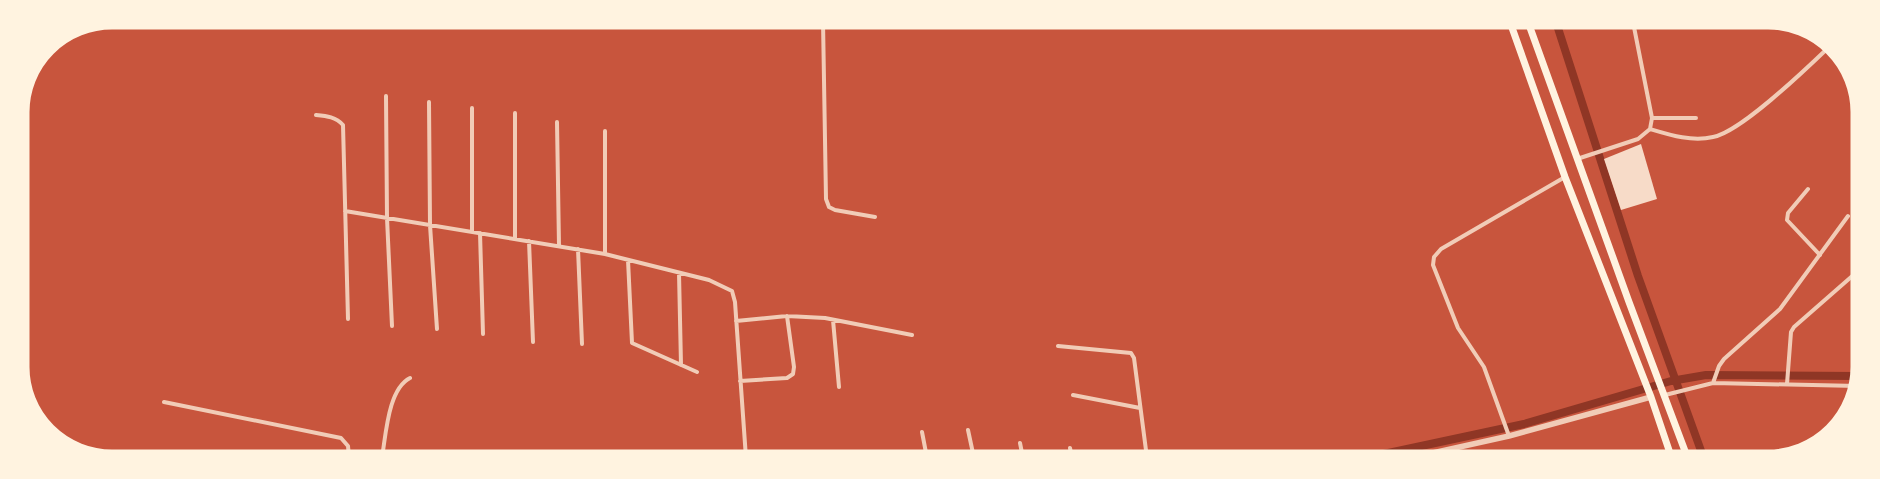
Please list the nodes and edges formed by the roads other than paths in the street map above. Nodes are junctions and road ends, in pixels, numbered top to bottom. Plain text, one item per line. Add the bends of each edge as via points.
1 (823, 27) edge
2 (1512, 27) edge
3 (1530, 27) edge
4 (1634, 27) edge
5 (1826, 50) edge
6 (386, 96) dead end
7 (429, 102) dead end
8 (472, 108) dead end
9 (515, 113) dead end
10 (316, 115) dead end
11 (1652, 118) junction
12 (1696, 118) dead end
13 (557, 122) dead end
14 (1650, 129) junction
15 (605, 131) dead end
16 (1580, 158) junction
17 (1565, 177) junction
18 (1808, 189) dead end
19 (345, 211) junction
20 (1848, 216) dead end
21 (875, 217) dead end
22 (387, 218) junction
23 (430, 225) junction
24 (472, 232) junction
25 (480, 233) junction
26 (515, 239) junction
27 (529, 241) junction
28 (559, 246) junction
29 (578, 249) junction
30 (605, 254) junction
31 (1820, 255) junction
32 (628, 260) junction
33 (679, 273) junction
34 (1853, 275) edge
35 (788, 316) junction
36 (348, 319) dead end
37 (833, 320) junction
38 (736, 321) junction
39 (392, 326) dead end
40 (437, 329) dead end
41 (483, 334) dead end
42 (912, 335) dead end
43 (533, 342) dead end
44 (582, 344) dead end
45 (1058, 346) dead end
46 (681, 365) junction
47 (697, 372) dead end
48 (410, 378) dead end
49 (740, 381) junction
50 (1787, 382) junction
51 (1713, 383) junction
52 (1851, 386) edge
53 (839, 387) dead end
54 (1073, 395) dead end
55 (1650, 395) junction
56 (1668, 395) junction
57 (164, 402) dead end
58 (1140, 408) junction
59 (968, 430) dead end
60 (922, 432) dead end
61 (1508, 433) junction
62 (1020, 442) dead end
63 (1070, 448) dead end
64 (349, 452) edge
65 (383, 452) edge
66 (746, 452) edge
67 (926, 452) edge
68 (973, 452) edge
69 (1022, 452) edge
70 (1071, 452) edge
71 (1146, 452) edge
72 (1434, 452) edge
73 (1670, 452) edge
74 (1686, 452) edge

1 - 21 street via 826,199 834,210
2 - 17 main road
3 - 16 main road
4 - 11 street
5 - 14 street via 1746,120 1724,134 1713,138 1697,138 1671,136
6 - 22 street
7 - 23 street
8 - 24 street
9 - 26 street
10 - 19 street via 331,117 343,125
11 - 12 street
11 - 14 street
13 - 28 street
14 - 16 street via 1638,138
15 - 30 street
16 - 56 main road via 1652,364 1661,387
17 - 55 main road
17 - 61 street via 1441,249 1434,257 1433,265 1458,328 1484,367
18 - 31 street via 1788,212 1787,220
19 - 22 street
19 - 36 street
20 - 31 street
22 - 23 street
22 - 39 street
23 - 24 street
23 - 40 street
24 - 25 street
25 - 26 street
25 - 41 street
26 - 27 street
27 - 28 street
27 - 43 street
28 - 29 street
29 - 30 street
29 - 44 street
30 - 32 street
31 - 51 street via 1780,309 1724,359
32 - 33 street
32 - 46 street via 632,343
33 - 38 street via 709,280 732,291
33 - 46 street
34 - 50 street via 1794,327 1791,332
35 - 37 street
35 - 38 street
35 - 49 street via 793,374 787,378
37 - 42 street
37 - 53 street
38 - 49 street
45 - 58 street via 1131,353 1134,358
46 - 47 street
48 - 65 street via 395,395
49 - 66 street
50 - 51 street
50 - 52 street
51 - 56 street
54 - 58 street
55 - 61 street
55 - 73 main road
56 - 74 main road
57 - 64 street via 341,438 348,446
58 - 71 street
59 - 68 street
60 - 67 street
61 - 72 street
62 - 69 street
63 - 70 street

